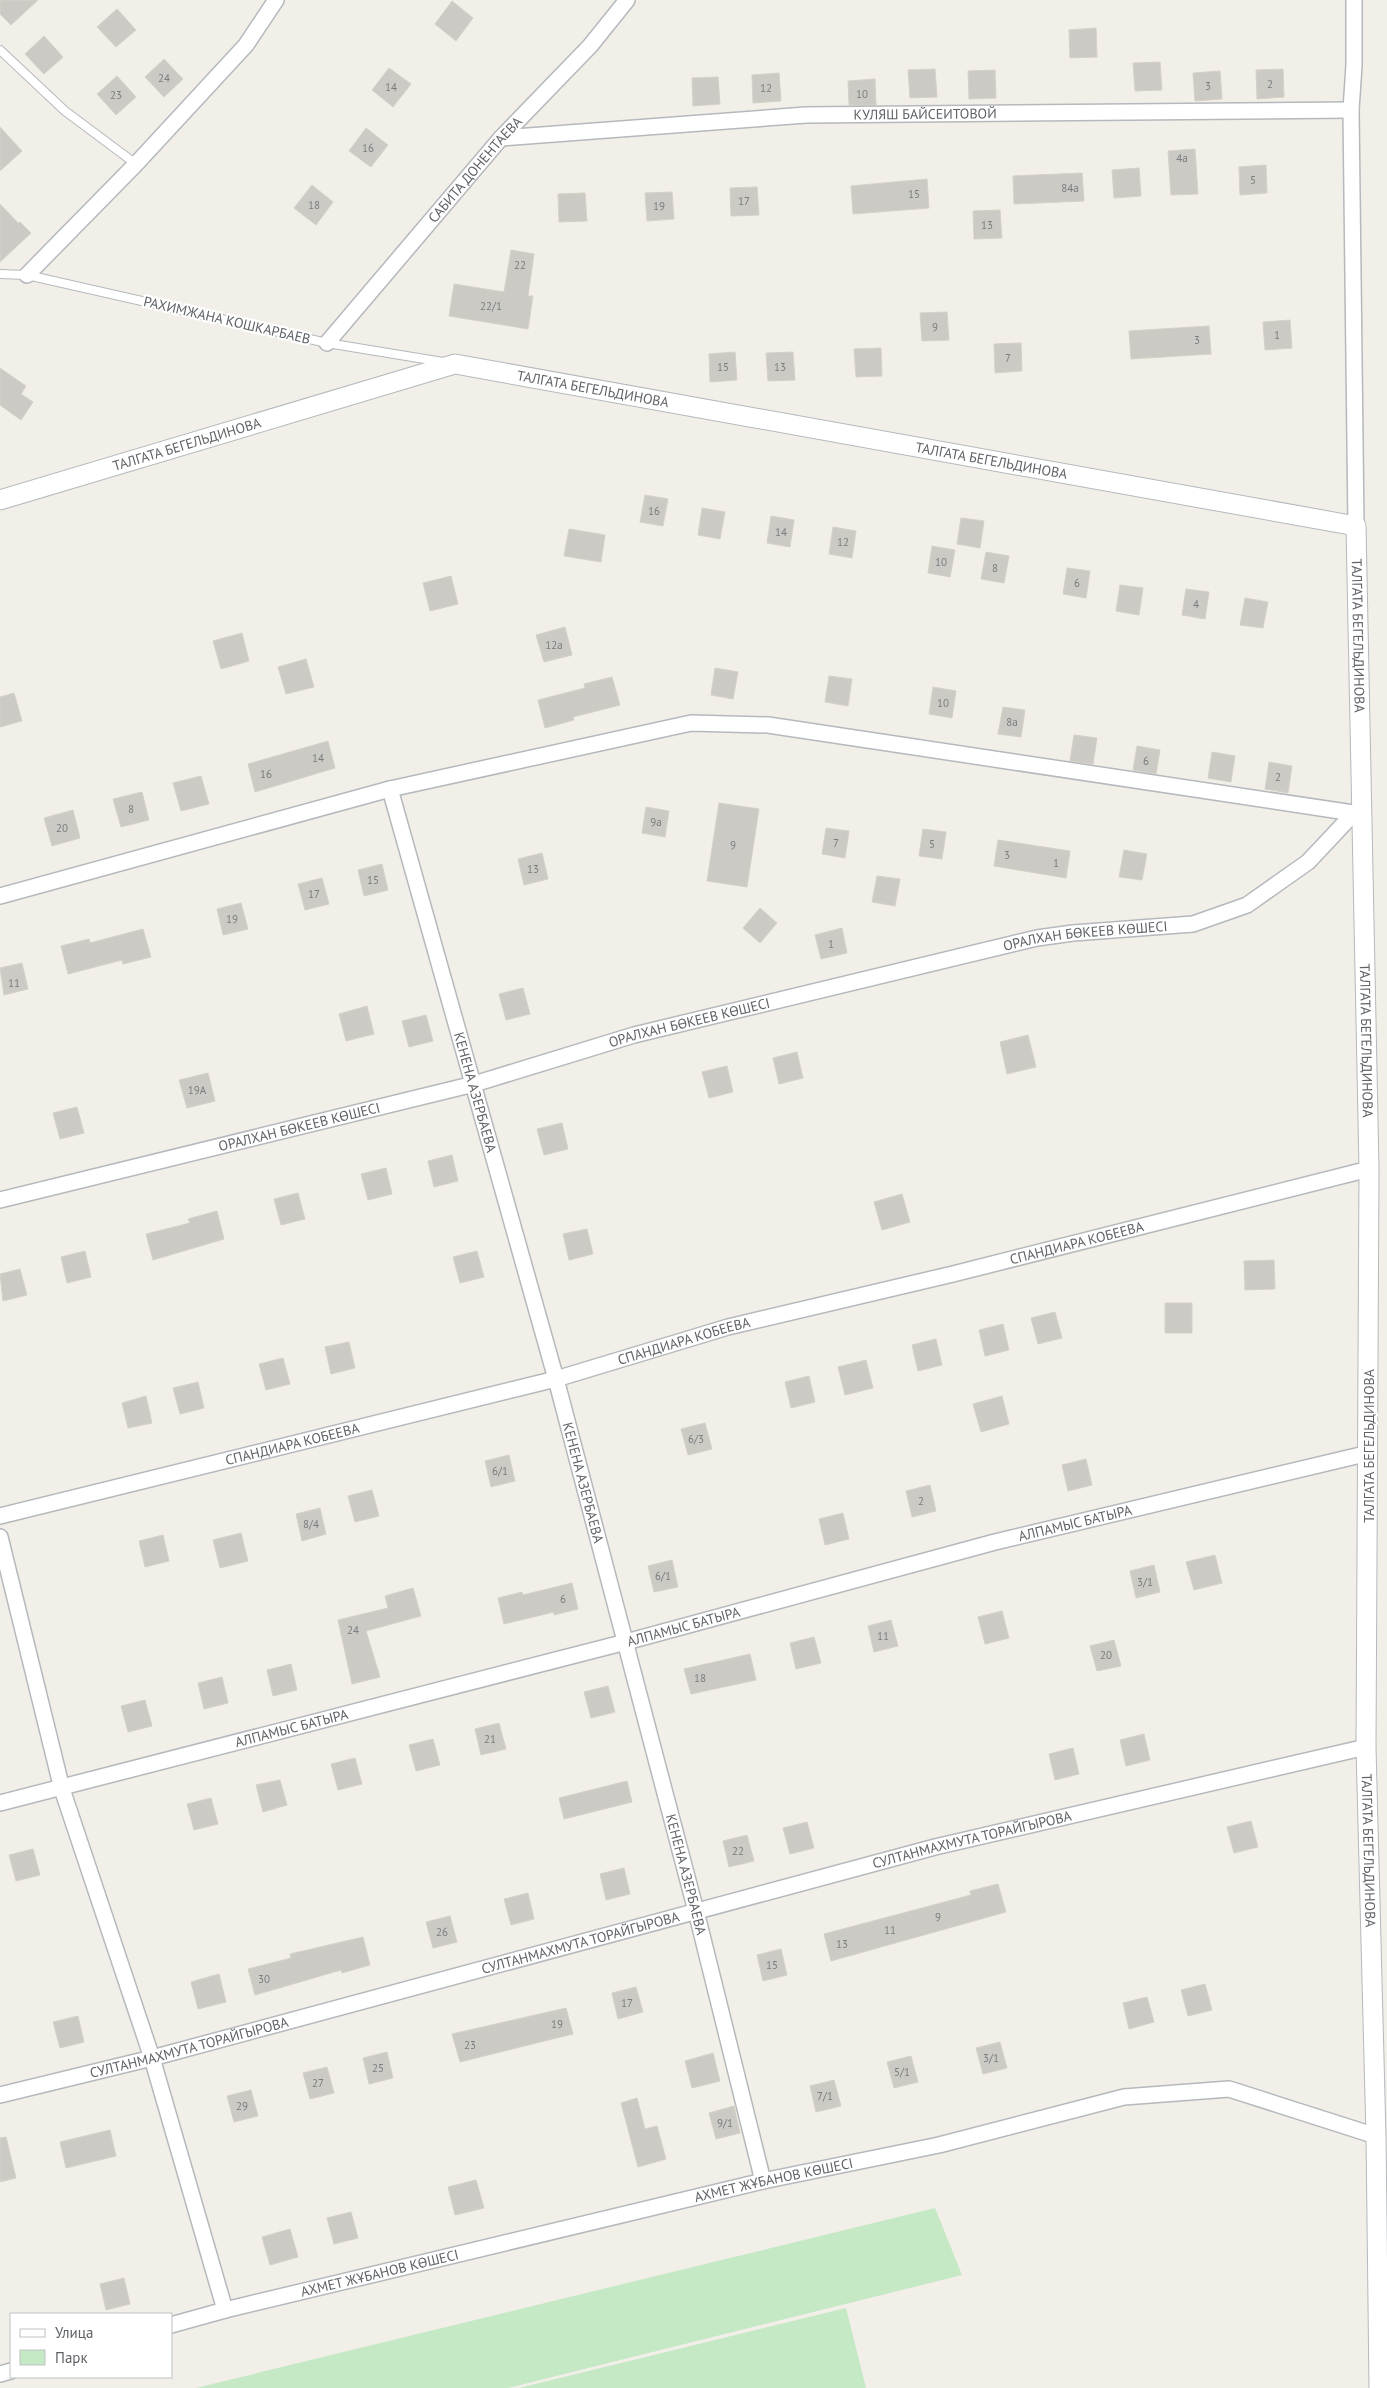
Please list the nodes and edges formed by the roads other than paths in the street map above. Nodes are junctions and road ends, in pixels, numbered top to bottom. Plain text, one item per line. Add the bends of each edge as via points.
1 (276, 0) edge
2 (627, 0) edge
3 (1354, 0) edge
4 (0, 50) edge
5 (1351, 110) junction
6 (501, 138) junction
7 (136, 164) junction
8 (0, 274) edge
9 (27, 275) junction
10 (326, 343) junction
11 (455, 364) junction
12 (0, 500) edge
13 (1356, 526) junction
14 (390, 788) junction
15 (1358, 814) junction
16 (0, 896) edge
17 (474, 1084) junction
18 (1369, 1169) junction
19 (0, 1200) edge
20 (556, 1379) junction
21 (1369, 1452) junction
22 (0, 1516) edge
23 (0, 1538) edge
24 (626, 1642) junction
25 (1366, 1747) junction
26 (62, 1788) junction
27 (0, 1803) edge
28 (696, 1911) junction
29 (152, 2058) junction
30 (0, 2095) edge
31 (1376, 2136) junction
32 (763, 2181) junction
33 (225, 2310) junction
34 (172, 2325) edge
35 (1379, 2388) edge

1 - 7 street via 246,45
2 - 6 street, САБИТА ДОНЕНТАЕВА via 590,46
3 - 5 street
4 - 7 lane via 65,111
5 - 6 street, КУЛЯШ БАЙСЕИТОВОЙ via 806,116
5 - 13 street
6 - 10 street, САБИТА ДОНЕНТАЕВА
7 - 9 street
8 - 9 lane, РАХИМЖАНА КОШКАРБАЕВ
9 - 10 lane, РАХИМЖАНА КОШКАРБАЕВ
10 - 11 lane, РАХИМЖАНА КОШКАРБАЕВ
11 - 12 street, ТАЛГАТА БЕГЕЛЬДИНОВА
11 - 13 street, ТАЛГАТА БЕГЕЛЬДИНОВА
13 - 15 street, ТАЛГАТА БЕГЕЛЬДИНОВА
14 - 15 street via 691,723 768,725
14 - 16 street
14 - 17 street, КЕНЕНА АЗЕРБАЕВА
15 - 17 street, ОРАЛХАН БӨКЕЕВ КӨШЕСІ via 1308,862 1247,905 1193,924 1073,932 1037,938 634,1035
15 - 18 street, ТАЛГАТА БЕГЕЛЬДИНОВА
17 - 19 street, ОРАЛХАН БӨКЕЕВ КӨШЕСІ
17 - 20 street, КЕНЕНА АЗЕРБАЕВА
18 - 20 street, СПАНДИАРА КОБЕЕВА via 728,1326
18 - 21 street, ТАЛГАТА БЕГЕЛЬДИНОВА
20 - 22 street, СПАНДИАРА КОБЕЕВА
20 - 24 street, КЕНЕНА АЗЕРБАЕВА
21 - 24 street, АЛПАМЫС БАТЫРА via 995,1542
21 - 25 street, ТАЛГАТА БЕГЕЛЬДИНОВА
23 - 26 street
24 - 26 street, АЛПАМЫС БАТЫРА
24 - 28 street, КЕНЕНА АЗЕРБАЕВА
25 - 28 street, СУЛТАНМАХМУТА ТОРАЙГЫРОВА via 934,1847
25 - 31 street, ТАЛГАТА БЕГЕЛЬДИНОВА
26 - 27 street, АЛПАМЫС БАТЫРА
26 - 29 street
28 - 29 street, СУЛТАНМАХМУТА ТОРАЙГЫРОВА
28 - 32 street, КЕНЕНА АЗЕРБАЕВА
29 - 30 street, СУЛТАНМАХМУТА ТОРАЙГЫРОВА
29 - 33 street
31 - 32 street, АХМЕТ ЖҰБАНОВ КӨШЕСІ via 1230,2089 1124,2097 939,2145
31 - 35 street, ТАЛГАТА БЕГЕЛЬДИНОВА
32 - 33 street, АХМЕТ ЖҰБАНОВ КӨШЕСІ
33 - 34 street, АХМЕТ ЖҰБАНОВ КӨШЕСІ

